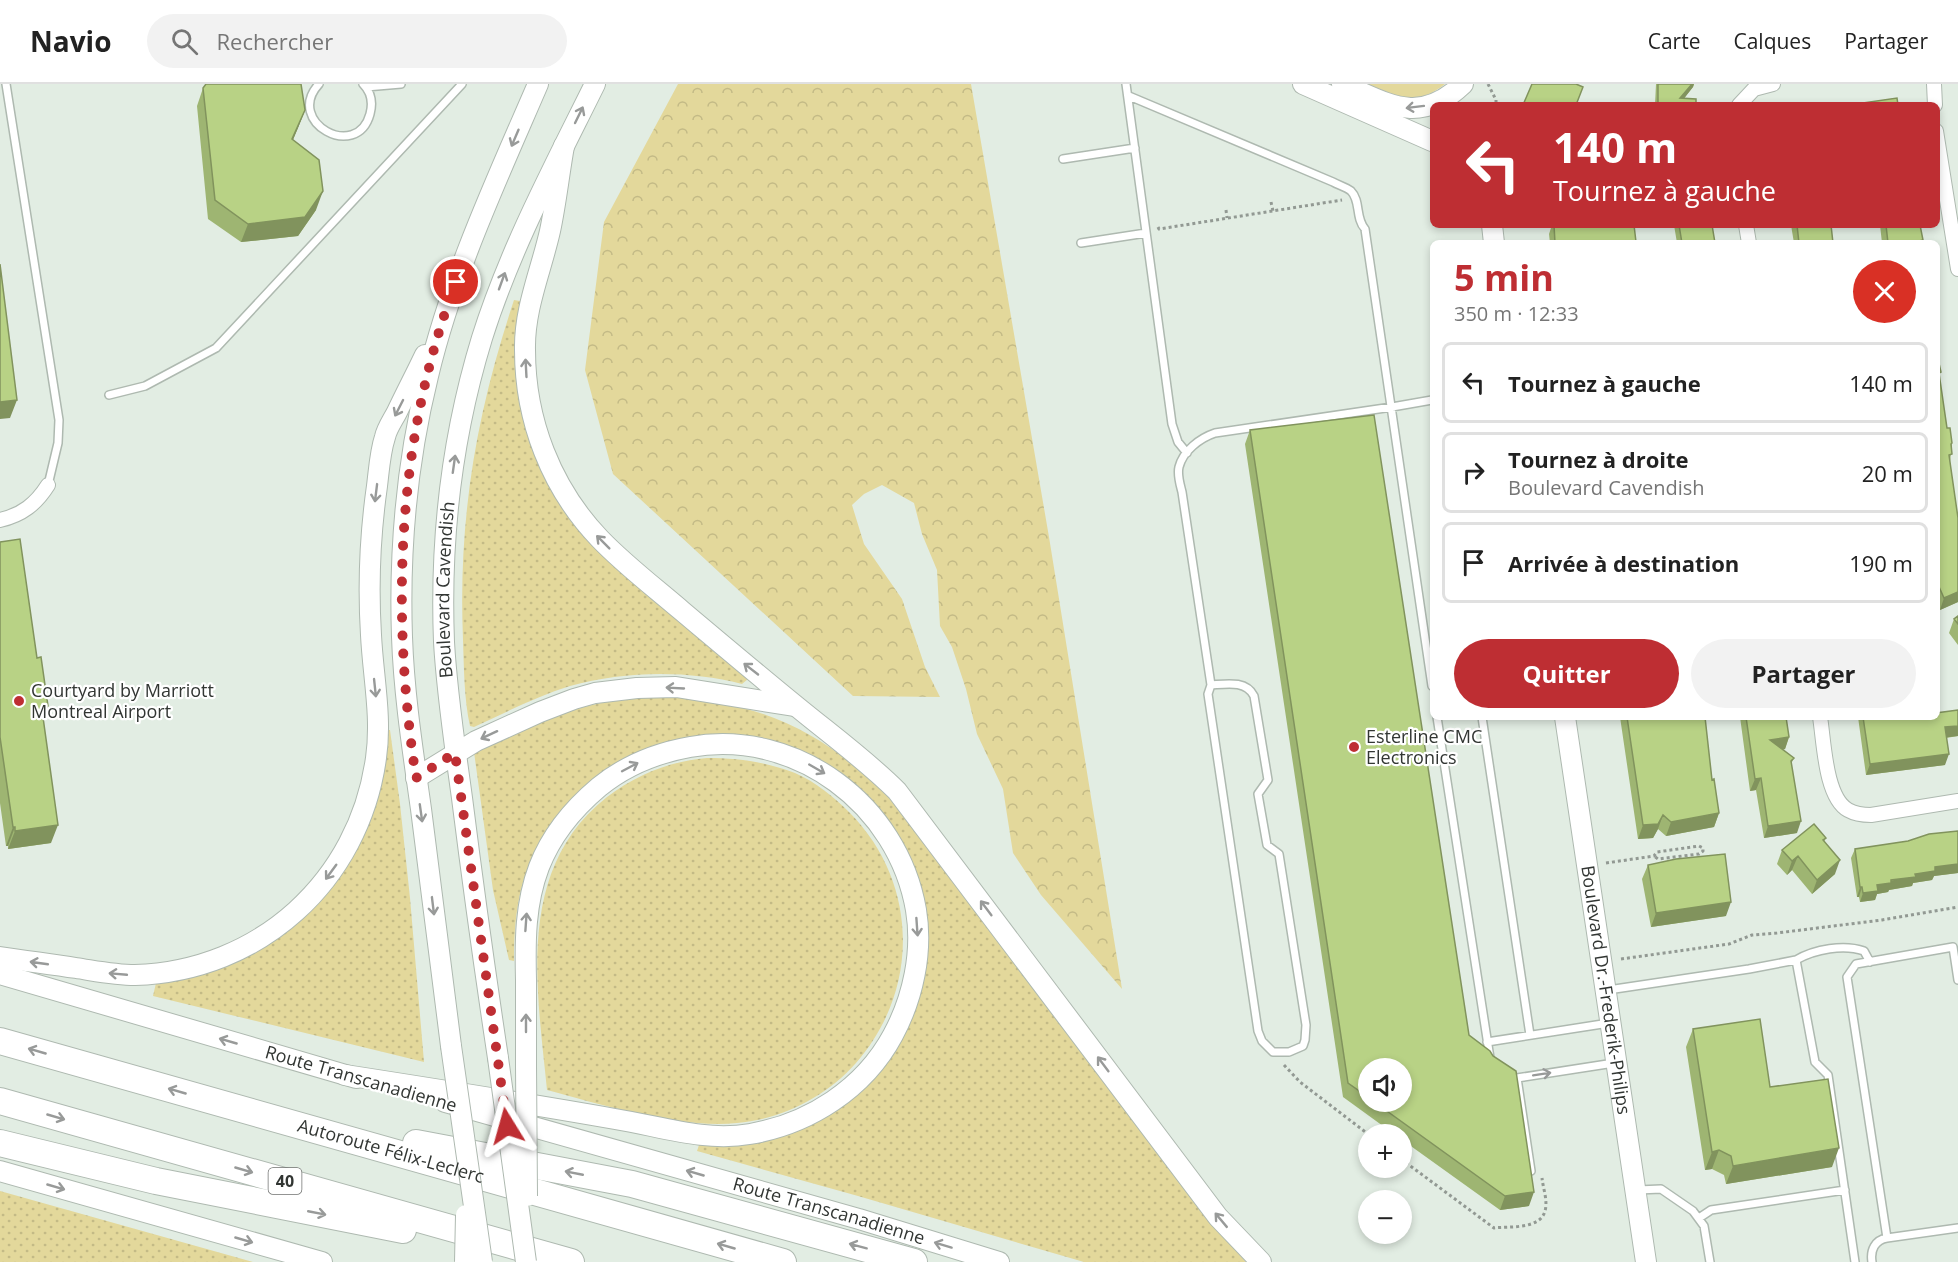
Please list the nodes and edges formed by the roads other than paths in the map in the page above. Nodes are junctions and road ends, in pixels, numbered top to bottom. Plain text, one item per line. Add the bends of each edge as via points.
1 (6, 84) edge
2 (318, 84) edge
3 (401, 84) edge
4 (462, 84) edge
5 (538, 84) edge
6 (595, 84) edge
7 (1126, 84) edge
8 (1133, 84) edge
9 (1303, 84) edge
10 (1342, 84) edge
11 (1463, 84) edge
12 (1773, 84) edge
13 (1934, 84) edge
14 (364, 86) edge
15 (1129, 96) junction
16 (1438, 102) edge
17 (1742, 102) edge
18 (1935, 102) edge
19 (1430, 105) edge
20 (1430, 140) edge
21 (564, 146) junction
22 (1135, 148) junction
23 (1940, 156) edge
24 (1063, 159) dead end
25 (1146, 233) junction
26 (1081, 243) dead end
27 (1958, 269) edge
28 (444, 318) junction
29 (109, 394) dead end
30 (1430, 400) edge
31 (1392, 407) junction
32 (1188, 453) junction
33 (48, 485) joint
34 (0, 520) edge
35 (1430, 672) edge
36 (1211, 685) junction
37 (796, 706) junction
38 (1437, 720) edge
39 (1482, 720) edge
40 (1565, 720) edge
41 (1820, 720) edge
42 (455, 753) junction
43 (416, 778) junction
44 (1958, 801) edge
45 (0, 957) edge
46 (1796, 960) junction
47 (1870, 962) junction
48 (0, 974) edge
49 (1958, 980) edge
50 (1605, 990) junction
51 (1610, 1023) junction
52 (1530, 1035) junction
53 (0, 1041) edge
54 (1487, 1042) junction
55 (1616, 1063) junction
56 (1491, 1065) edge
57 (1505, 1074) edge
58 (345, 1075) junction
59 (1517, 1078) junction
60 (0, 1101) edge
61 (254, 1113) junction
62 (0, 1143) edge
63 (466, 1149) junction
64 (0, 1171) edge
65 (1532, 1171) edge
66 (1845, 1190) junction
67 (1635, 1191) junction
68 (1699, 1218) junction
69 (1958, 1228) edge
70 (1887, 1238) junction
71 (322, 1262) edge
72 (465, 1262) edge
73 (482, 1262) edge
74 (527, 1262) edge
75 (559, 1262) edge
76 (571, 1262) edge
77 (783, 1262) edge
78 (914, 1262) edge
79 (999, 1262) edge
80 (1261, 1262) edge
81 (1646, 1262) edge
82 (1710, 1262) edge
83 (1855, 1262) edge
84 (1872, 1262) edge

1 - 33 lane via 59,420
2 - 14 lane via 311,97 312,116 325,132 335,136 355,133 369,118 371,97
3 - 14 lane
4 - 29 lane via 216,348 145,386
5 -> 28 main road
21 -> 6 main road, Boulevard Cavendish
7 - 15 lane
8 - 15 lane
9 - 20 main road
19 -> 10 main road via 1418,109 1400,107
11 -> 16 main road
12 - 17 street via 1754,89
13 - 18 street
15 - 22 lane
15 - 31 lane via 1351,192 1359,223 1365,229
37 -> 21 main road via 599,538 566,495 545,455 529,400 525,348 531,301 550,232
42 -> 21 main road, Boulevard Cavendish via 444,645 444,599 448,511 461,423 503,278
22 - 24 lane
22 - 25 lane
23 - 27 street
25 - 26 lane
25 - 32 lane via 1172,424 1178,442
28 - 43 main road via 416,436 402,553 403,661
28 -> 45 main road via 385,435 375,498 369,595 378,714 376,758 366,804 336,865 320,888 283,923 207,964 133,975
30 - 31 lane
31 - 32 lane via 1221,432 1206,436
31 - 35 lane
32 - 36 lane via 1179,465 1179,474
33 - 34 street via 34,504
36 - 36 lane via 1208,694 1258,1031 1273,1052 1289,1052 1303,1046 1306,1025 1279,854 1267,845 1258,794 1268,780 1254,696 1241,685
37 -> 42 main road via 676,687 595,693 566,702
80 -> 37 main road via 1211,1208 897,791
38 - 54 lane
39 - 52 lane
40 - 50 main road, Boulevard Dr.-Frederik-Philips
41 - 44 street via 1831,787 1846,809 1871,815
42 - 43 main road
42 - 74 main road, Boulevard Cavendish, bridge
43 -> 63 main road, bridge
46 - 47 lane via 1808,953 1847,948 1864,951
46 - 50 lane
46 - 66 lane via 1815,1062 1828,1075
47 - 49 lane via 1953,947
47 - 70 lane via 1856,964 1847,977
58 -> 48 main road, Route Transcanadienne
50 - 51 main road, Boulevard Dr.-Frederik-Philips
51 - 52 lane
51 - 55 main road, Boulevard Dr.-Frederik-Philips
52 - 54 lane
61 -> 53 highway, Autoroute Félix-Leclerc
54 - 56 lane
59 -> 55 lane
55 - 67 main road, Boulevard Dr.-Frederik-Philips
57 - 59 lane
74 -> 58 main road, bridge via 526,1066 525,937 526,914 546,850 559,830 576,809 632,765 676,749 702,745 752,746 796,758 820,770 855,799 885,832 904,868 916,913 916,962 906,1005 876,1062 840,1096 795,1122 748,1134 704,1136 618,1119
79 -> 58 main road, Route Transcanadienne via 848,1215
59 - 65 lane
60 -> 76 highway, 40
77 -> 61 highway, Autoroute Félix-Leclerc
78 -> 61 highway via 632,1184
62 -> 75 highway via 156,1181
63 - 72 main road, bridge
63 - 73 main road, bridge
64 -> 71 main road
66 - 68 lane via 1711,1210
66 - 83 lane
67 - 68 lane via 1670,1193
67 - 81 main road, Boulevard Dr.-Frederik-Philips
68 - 82 lane
69 - 70 lane
70 - 84 lane via 1873,1248

